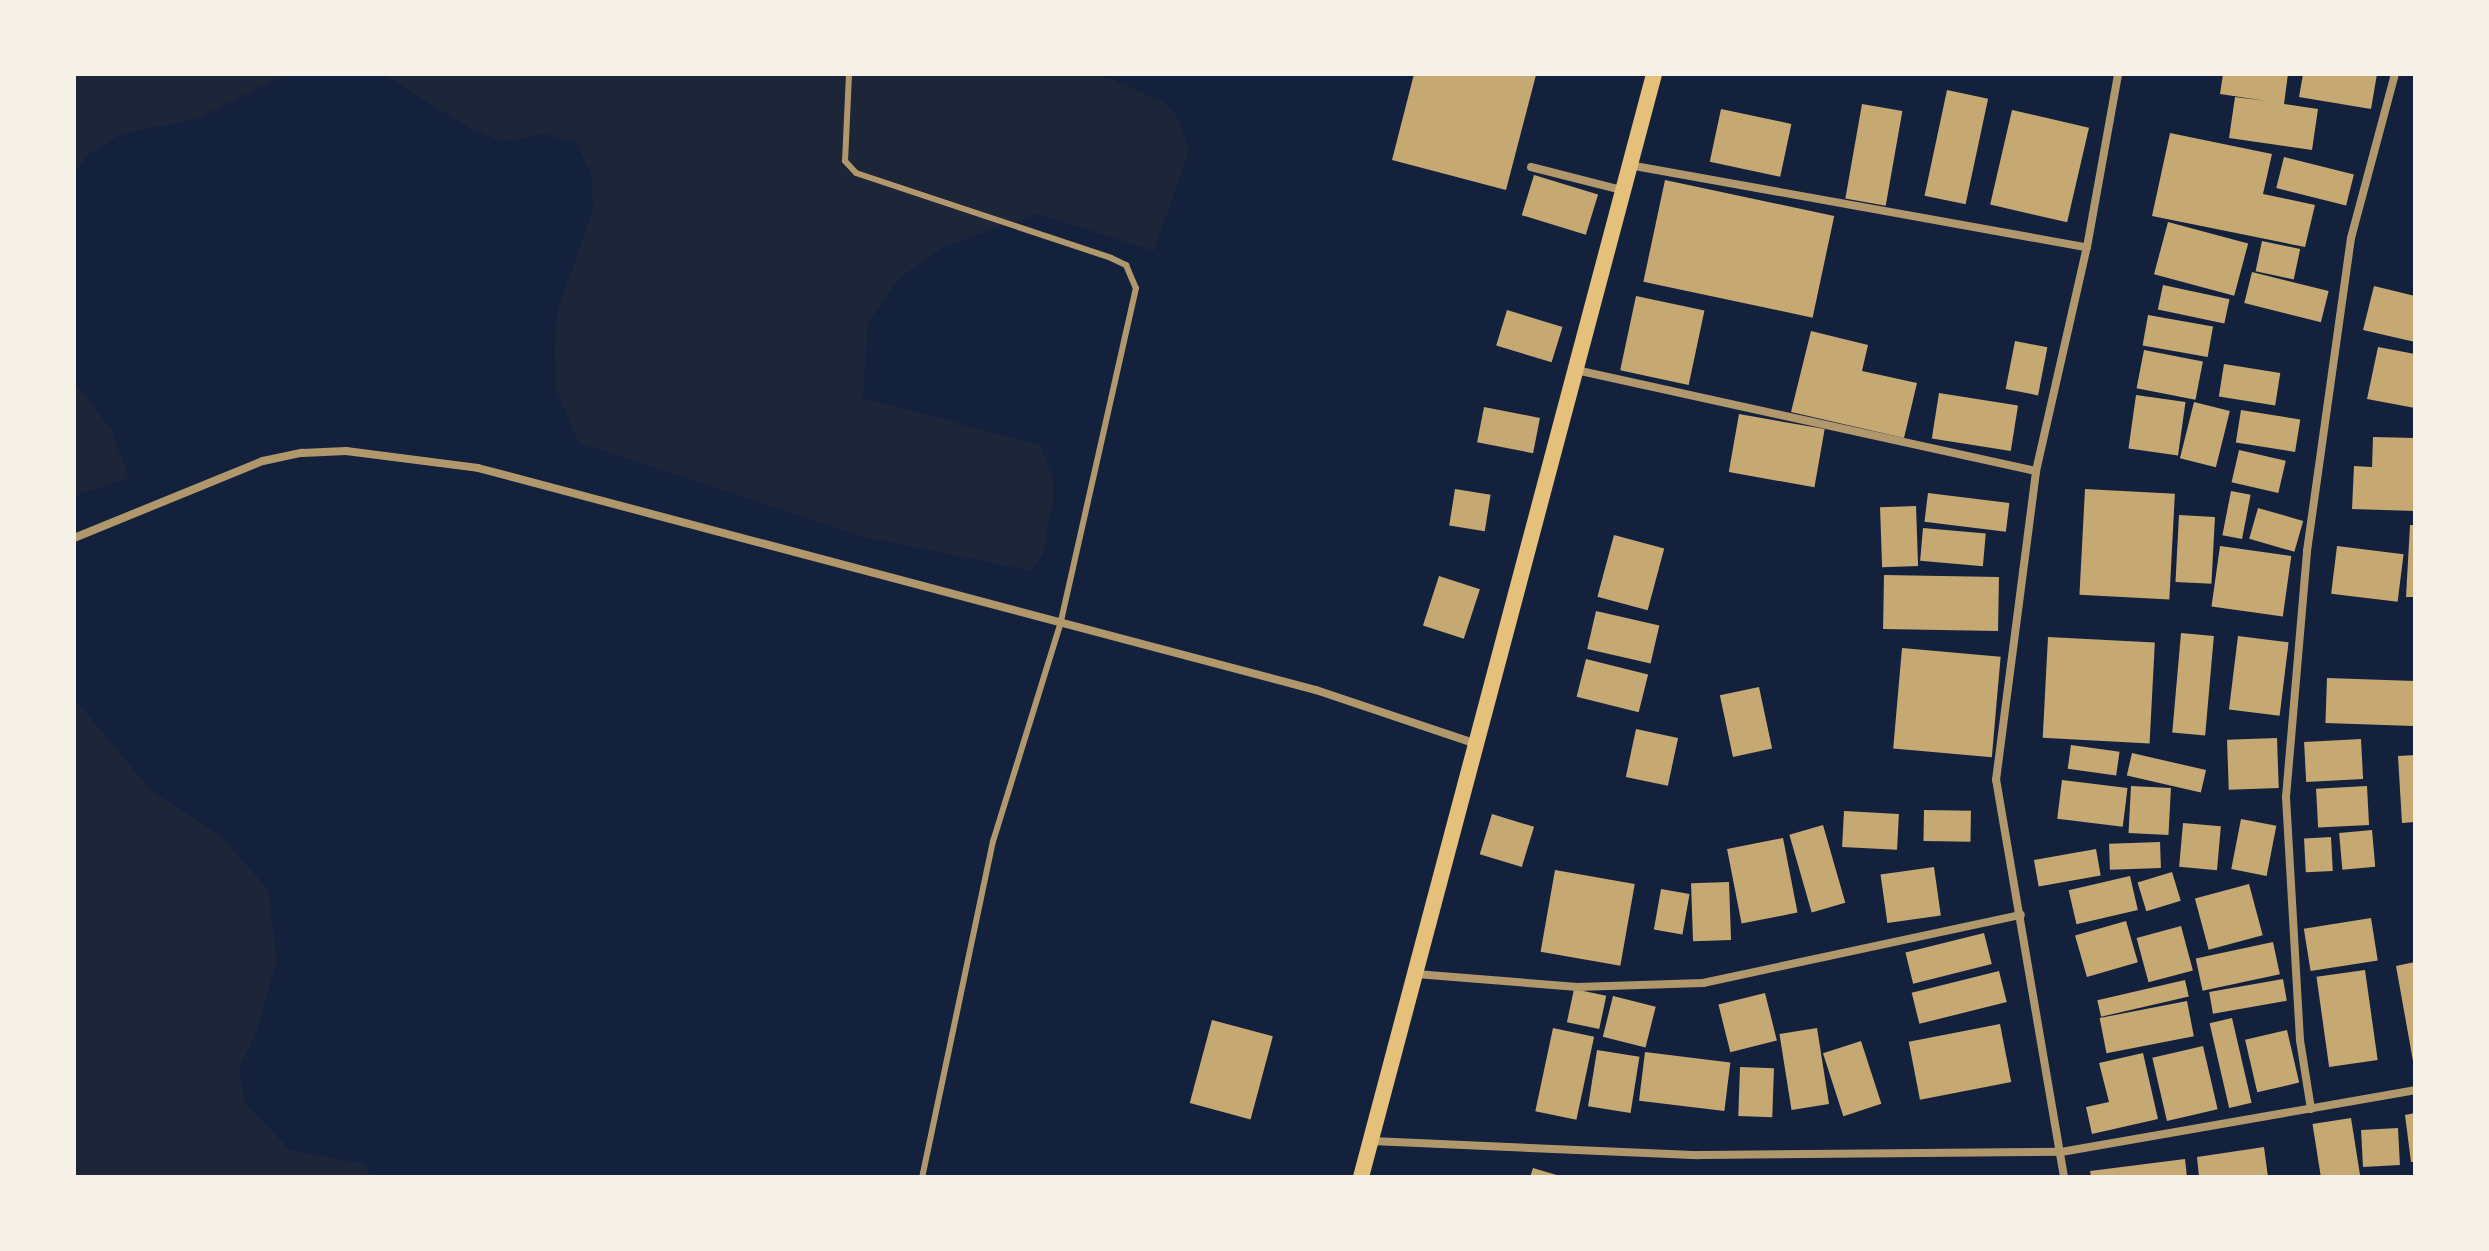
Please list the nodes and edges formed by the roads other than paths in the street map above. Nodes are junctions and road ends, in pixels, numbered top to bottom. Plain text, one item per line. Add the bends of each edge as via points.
1 (849, 74) edge
2 (1654, 74) edge
3 (2118, 74) edge
4 (2395, 74) edge
5 (1629, 165) junction
6 (1531, 167) dead end
7 (1622, 190) junction
8 (2087, 247) junction
9 (1576, 370) junction
10 (2036, 471) junction
11 (74, 538) edge
12 (1060, 625) junction
13 (1476, 744) junction
14 (2021, 915) junction
15 (1415, 974) junction
16 (2415, 1090) edge
17 (2311, 1109) junction
18 (1371, 1141) junction
19 (2061, 1152) junction
20 (922, 1177) edge
21 (1361, 1177) edge
22 (2064, 1177) edge

1 - 12 lane via 845,161 856,173 1111,258 1126,265 1135,280
2 - 5 main road
3 - 8 street
4 - 17 street via 2351,238 2307,551 2289,767 2300,1040
5 - 7 main road
5 - 8 street
6 - 7 street
7 - 9 main road
8 - 10 street
9 - 10 street
9 - 13 main road
10 - 14 street via 1996,780
11 - 12 street via 263,461 346,451 478,468
12 - 13 street via 1316,690
12 - 20 lane via 993,841
13 - 15 main road
14 - 15 street via 1703,983 1577,987
14 - 19 street via 2045,1085
15 - 18 main road
16 - 17 street
17 - 19 street
18 - 19 street via 1699,1155
18 - 21 main road
19 - 22 street

